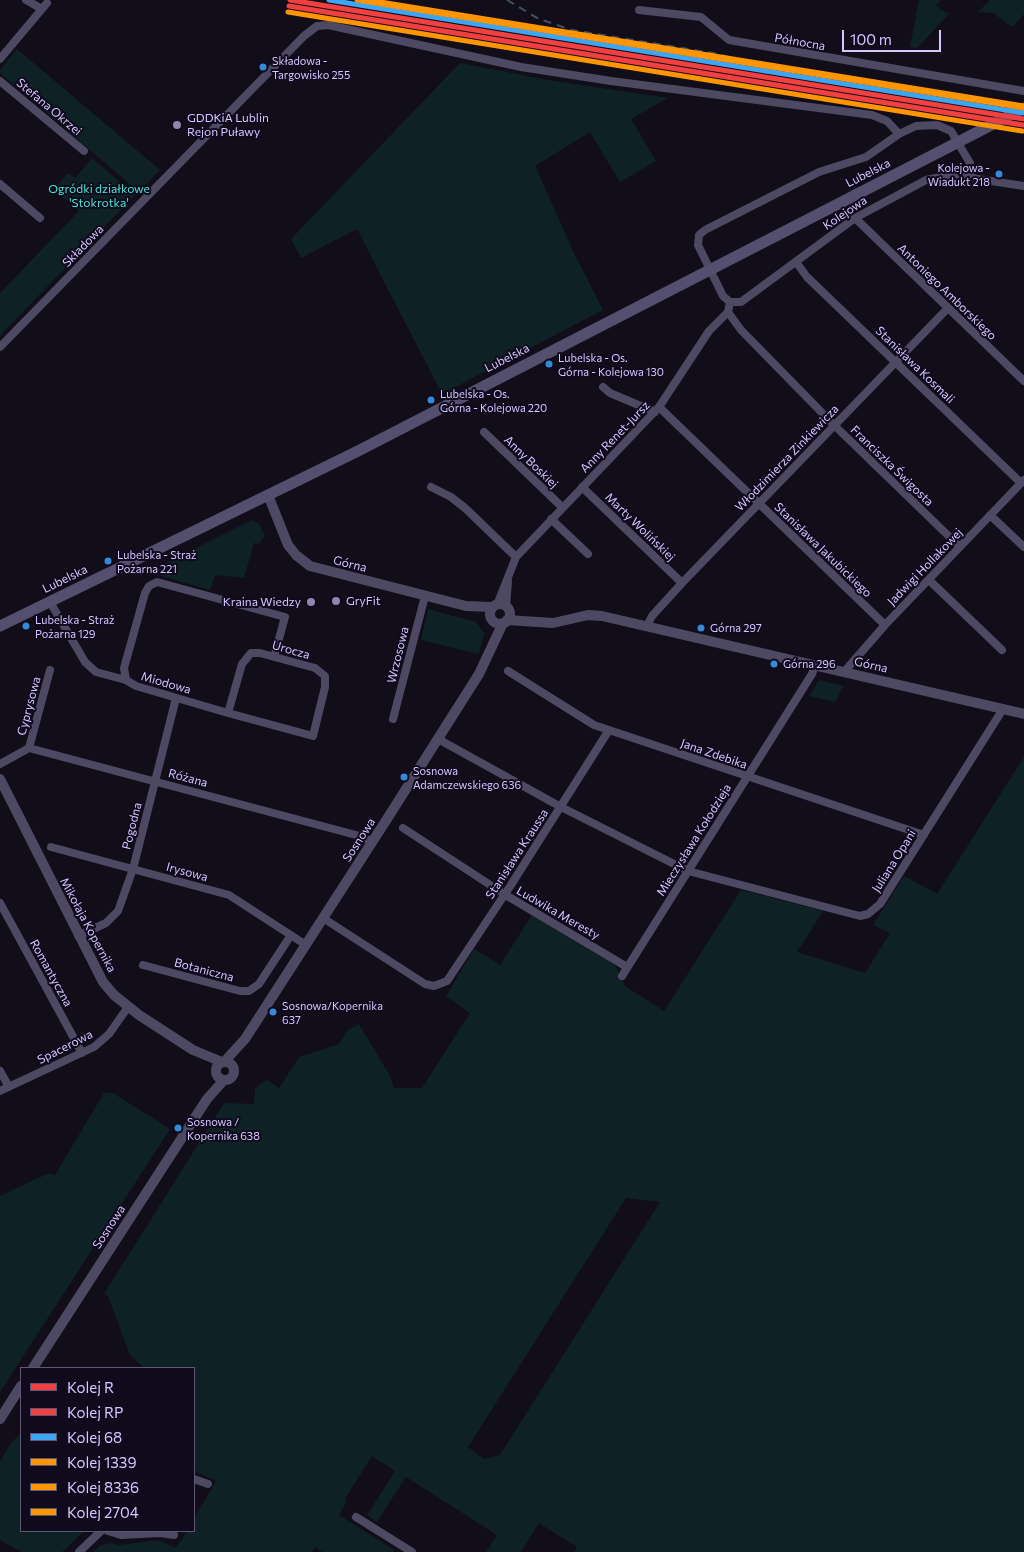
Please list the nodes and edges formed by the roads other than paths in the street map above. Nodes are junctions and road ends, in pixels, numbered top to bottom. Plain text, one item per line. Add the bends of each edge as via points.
1 (26, 0) edge
2 (639, 10) dead end
3 (0, 59) edge
4 (0, 80) edge
5 (1024, 91) edge
6 (1024, 108) edge
7 (899, 134) junction
8 (84, 151) dead end
9 (971, 177) junction
10 (0, 184) edge
11 (1024, 186) edge
12 (40, 218) dead end
13 (855, 218) junction
14 (796, 262) junction
15 (709, 270) junction
16 (730, 302) junction
17 (948, 308) junction
18 (728, 312) junction
19 (0, 347) edge
20 (894, 362) junction
21 (1024, 381) edge
22 (603, 387) dead end
23 (657, 409) junction
24 (834, 426) junction
25 (484, 432) dead end
26 (1022, 481) edge
27 (431, 487) dead end
28 (582, 487) junction
29 (268, 495) junction
30 (759, 504) junction
31 (562, 507) junction
32 (990, 515) junction
33 (551, 519) junction
34 (960, 547) junction
35 (1024, 548) edge
36 (588, 554) dead end
37 (516, 557) junction
38 (928, 580) junction
39 (682, 583) junction
40 (425, 596) junction
41 (50, 602) junction
42 (500, 614) junction
43 (885, 625) junction
44 (0, 626) edge
45 (647, 626) junction
46 (1002, 650) dead end
47 (274, 657) junction
48 (815, 665) junction
49 (50, 670) dead end
50 (508, 671) dead end
51 (844, 672) junction
52 (126, 680) junction
53 (176, 698) junction
54 (1003, 709) junction
55 (228, 713) junction
56 (1023, 713) edge
57 (393, 719) dead end
58 (609, 730) junction
59 (313, 736) joint
60 (438, 739) junction
61 (29, 748) junction
62 (0, 764) edge
63 (747, 777) junction
64 (0, 779) edge
65 (154, 781) junction
66 (561, 807) junction
67 (403, 828) dead end
68 (924, 835) junction
69 (373, 842) junction
70 (51, 847) dead end
71 (133, 869) junction
72 (688, 871) junction
73 (504, 894) junction
74 (0, 903) edge
75 (323, 918) junction
76 (291, 935) junction
77 (78, 936) junction
78 (306, 945) junction
79 (143, 965) dead end
80 (627, 966) junction
81 (622, 976) dead end
82 (128, 1007) junction
83 (82, 1053) junction
84 (223, 1069) junction
85 (0, 1071) edge
86 (9, 1087) junction
87 (0, 1091) edge
88 (34, 1367) edge
89 (20, 1388) edge
90 (0, 1419) edge
91 (195, 1479) edge
92 (208, 1484) dead end
93 (356, 1517) dead end
94 (100, 1532) edge
95 (111, 1532) edge
96 (174, 1535) dead end
97 (80, 1552) edge
98 (412, 1552) edge

1 - 3 street via 44,6
2 - 5 street, Północna via 701,17 729,40
4 - 8 street, Stefana Okrzei
6 - 15 main road, Lubelska, bridge
7 - 9 street via 922,124 951,131 967,158
7 - 15 street via 866,158 819,172 703,232 698,245
7 - 19 street, Składowa via 887,121 872,115 521,67 317,26 308,31
9 - 11 street, Kolejowa
9 - 13 street, Kolejowa via 943,175 926,180
10 - 12 street
13 - 14 street, Kolejowa
13 - 17 street, Antoniego Amborskiego
14 - 16 street, Kolejowa via 741,302
14 - 20 street, Stanisława Kosmali via 807,277
15 - 16 street via 723,296
15 - 29 main road, Lubelska
16 - 18 street
17 - 20 street, Włodzimierza Zinkiewicza
17 - 21 street, Antoniego Amborskiego
18 - 23 street, Anny Renet-Jursz via 709,331
18 - 24 street, Franciszka Świgosta via 741,330
20 - 24 street, Włodzimierza Zinkiewicza
20 - 26 street, Stanisława Kosmali
22 - 23 street, Stanisława Jakubickiego via 610,393
23 - 28 street, Anny Renet-Jursz
23 - 30 street, Stanisława Jakubickiego
24 - 30 street, Włodzimierza Zinkiewicza
24 - 34 street, Franciszka Świgosta
25 - 31 street, Anny Boskiej
26 - 32 street, Jadwigi Hollakowej
27 - 37 street via 465,508
28 - 31 street, Anny Renet-Jursz
28 - 39 street, Marty Wolińskiej
29 - 40 street, Górna via 288,545 305,563
29 - 41 main road, Lubelska
30 - 39 street, Włodzimierza Zinkiewicza
30 - 43 street, Stanisława Jakubickiego
31 - 33 street, Anny Renet-Jursz
32 - 34 street, Jadwigi Hollakowej
32 - 35 street
33 - 36 street
33 - 37 street, Anny Renet-Jursz
34 - 38 street, Jadwigi Hollakowej
37 - 42 street, Anny Renet-Jursz
38 - 43 street, Jadwigi Hollakowej
38 - 46 street
39 - 45 street, Włodzimierza Zinkiewicza
40 - 42 street, Górna
40 - 57 street, Wrzosowa
41 - 44 main road, Lubelska
41 - 52 street, Miodowa via 90,668
42 - 45 street, Górna via 552,623 588,615
42 - 60 street, Sosnowa via 490,653
43 - 51 street, Jadwigi Hollakowej
45 - 48 street, Górna
47 - 52 street via 285,617 157,582 145,593 124,668
47 - 55 street, Urocza via 255,653 244,659
47 - 59 street, Urocza via 315,668 325,676 326,687
48 - 51 street, Górna
48 - 63 street, Mieczysława Kołodzieja
49 - 61 street, Cyprysowa
50 - 58 street, Jana Zdebika via 594,725
51 - 54 street, Górna
52 - 53 street, Miodowa
53 - 55 street, Miodowa
53 - 65 street, Pogodna
54 - 56 street, Górna
54 - 68 street, Juliana Opani
55 - 59 street, Miodowa
58 - 63 street, Jana Zdebika
58 - 66 street, Stanisława Kraussa
60 - 66 street, Juliana Opani
60 - 69 street, Sosnowa
61 - 62 street
61 - 65 street, Różana
63 - 68 street, Jana Zdebika
63 - 72 street, Mieczysława Kołodzieja
64 - 77 street, Mikołaja Kopernika
65 - 69 street, Różana
65 - 71 street, Pogodna
66 - 72 street, Juliana Opani
66 - 73 street, Stanisława Kraussa
67 - 73 street, Ludwika Meresty
68 - 72 street, Juliana Opani via 880,904 860,916
69 - 75 street, Sosnowa
70 - 71 street, Irysowa
71 - 76 street, Irysowa via 229,895
71 - 77 street, Pogodna via 113,918
72 - 80 street, Mieczysława Kołodzieja
73 - 75 street, Stanisława Kraussa via 452,977 439,985 425,984
73 - 80 street, Ludwika Meresty
74 - 83 street, Romantyczna
75 - 78 street, Sosnowa
76 - 78 street, Irysowa
76 - 79 street, Botaniczna via 259,984 249,991
77 - 82 street, Mikołaja Kopernika via 103,982
78 - 84 street, Sosnowa
80 - 81 street, Mieczysława Kołodzieja
82 - 83 street, Spacerowa via 106,1038
82 - 84 street, Mikołaja Kopernika
83 - 86 street, Spacerowa
84 - 88 street, Sosnowa
85 - 86 street
86 - 87 street, Spacerowa
89 - 90 street
91 - 92 street
93 - 98 street
94 - 97 street
95 - 96 street via 121,1535

